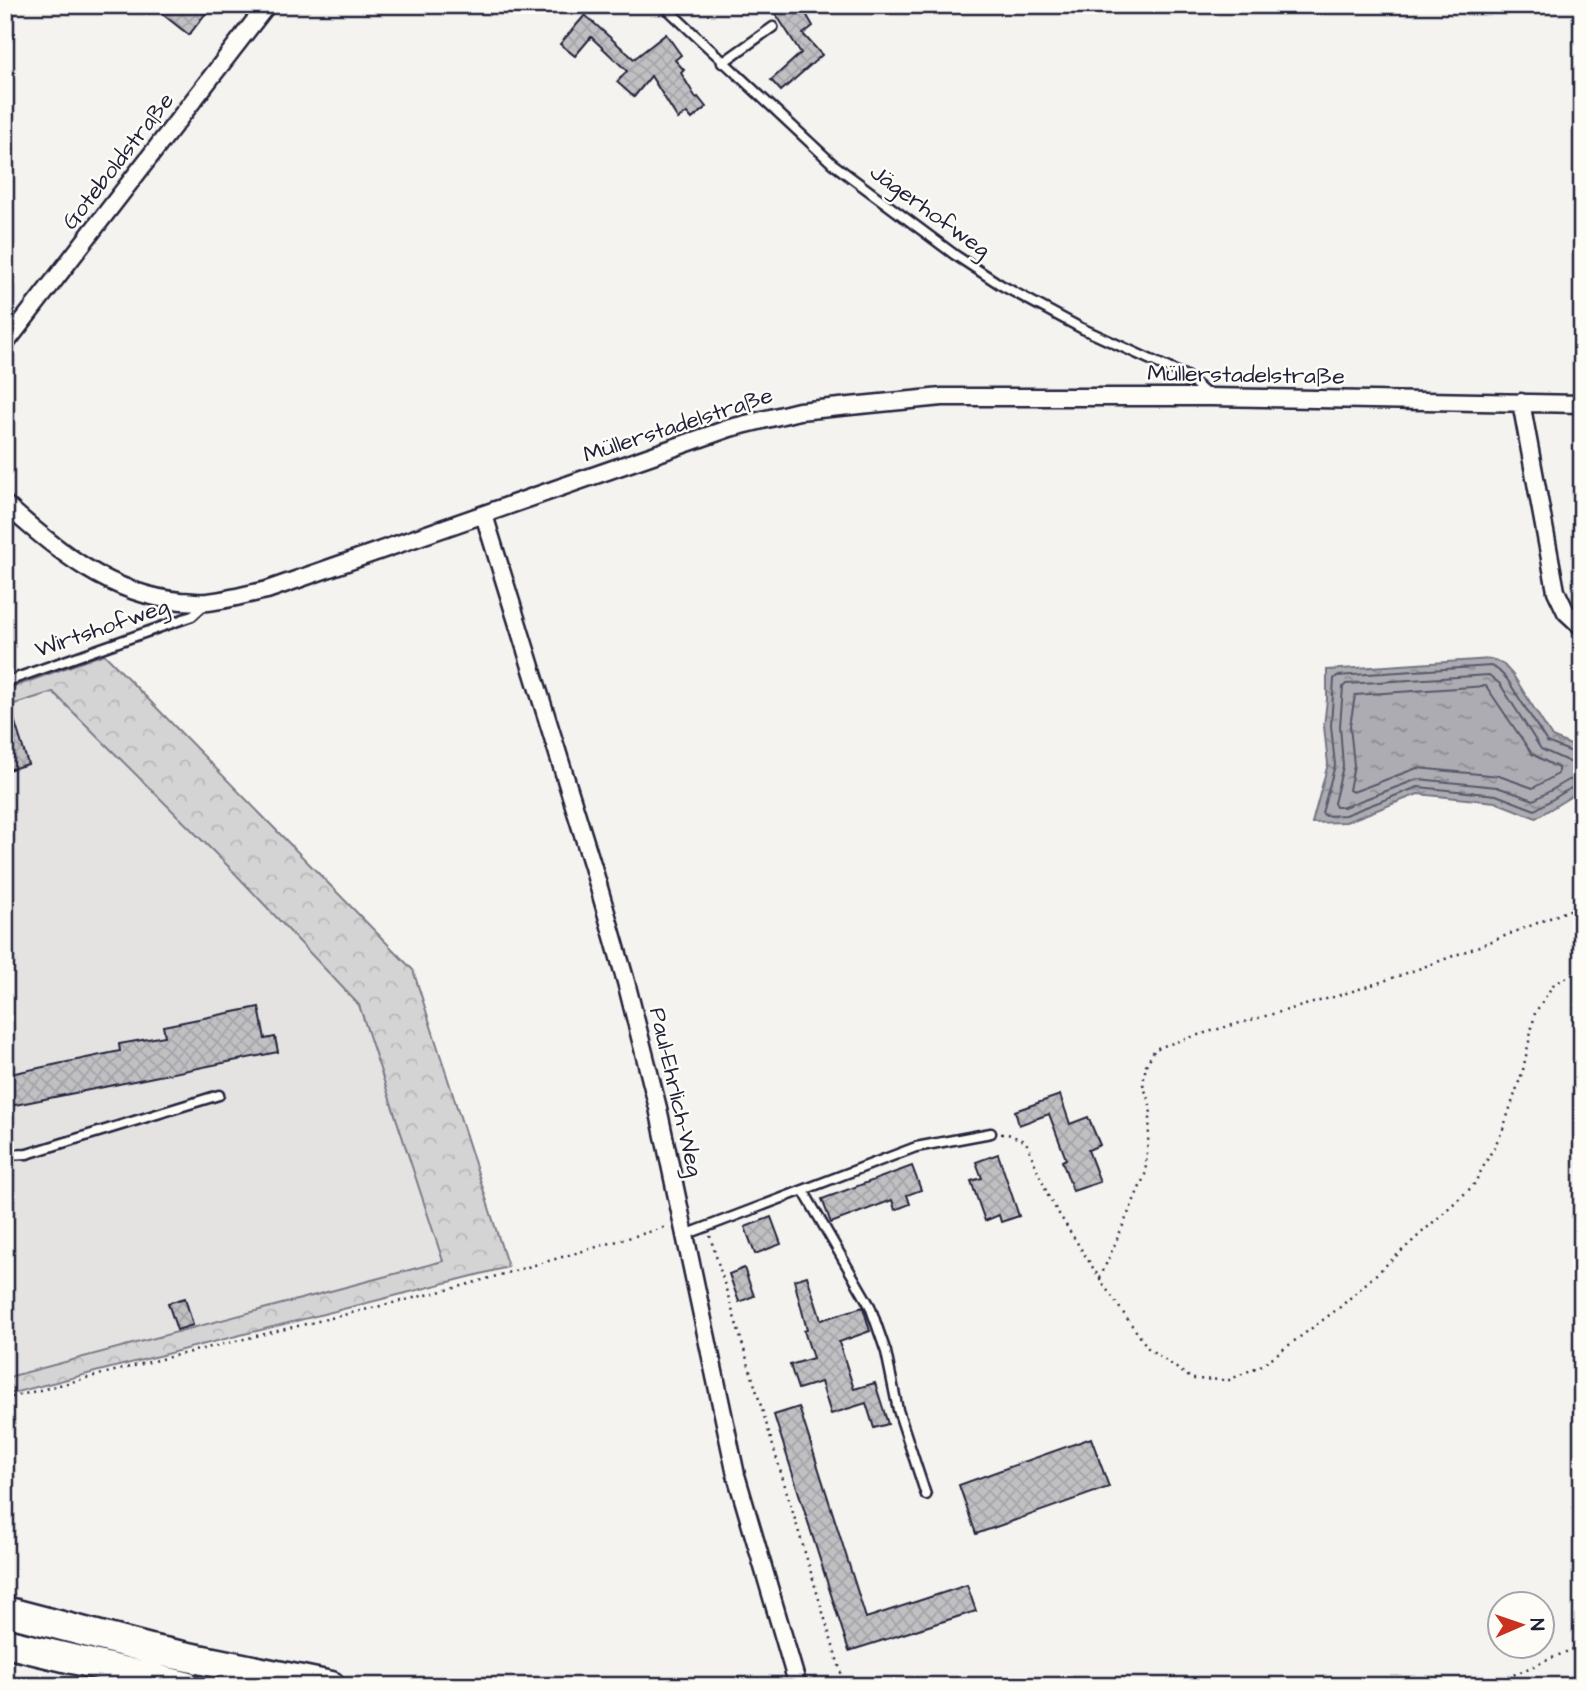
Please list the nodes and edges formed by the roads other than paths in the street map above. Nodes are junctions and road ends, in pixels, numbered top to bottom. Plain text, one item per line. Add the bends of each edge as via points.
1 (267, 5) edge
2 (663, 5) edge
3 (773, 27) dead end
4 (722, 63) junction
5 (5, 344) edge
6 (1210, 397) junction
7 (1521, 402) junction
8 (1582, 404) edge
9 (5, 504) edge
10 (484, 515) junction
11 (207, 603) junction
12 (1574, 612) edge
13 (1582, 626) edge
14 (5, 682) edge
15 (219, 1095) dead end
16 (991, 1133) road end
17 (5, 1155) edge
18 (803, 1190) junction
19 (684, 1229) junction
20 (926, 1495) dead end
21 (5, 1611) edge
22 (5, 1643) edge
23 (186, 1686) edge
24 (331, 1686) edge
25 (798, 1686) edge

1 - 5 street, Goteboldstraße
2 - 4 lane, Jägerhofweg
3 - 4 lane
4 - 6 lane, Jägerhofweg via 833,164 955,255 1081,328 1186,376
6 - 7 street, Müllerstadelstraße
6 - 10 street, Müllerstadelstraße via 942,397 799,411 730,428
7 - 8 street, Müllerstadelstraße
7 - 12 street via 1556,591
9 - 11 street, Müllerstadelstraße via 44,539 106,580 167,600
10 - 11 street, Müllerstadelstraße via 267,590
10 - 19 street, Paul-Ehrlich-Weg via 626,982
11 - 14 lane, Wirtshofweg via 192,616
12 - 13 street
15 - 17 lane via 27,1154
16 - 18 lane via 916,1147
18 - 19 lane via 707,1226
18 - 20 lane via 870,1306
19 - 25 street, Paul-Ehrlich-Weg via 736,1475
21 - 24 highway via 154,1650
22 - 23 highway

